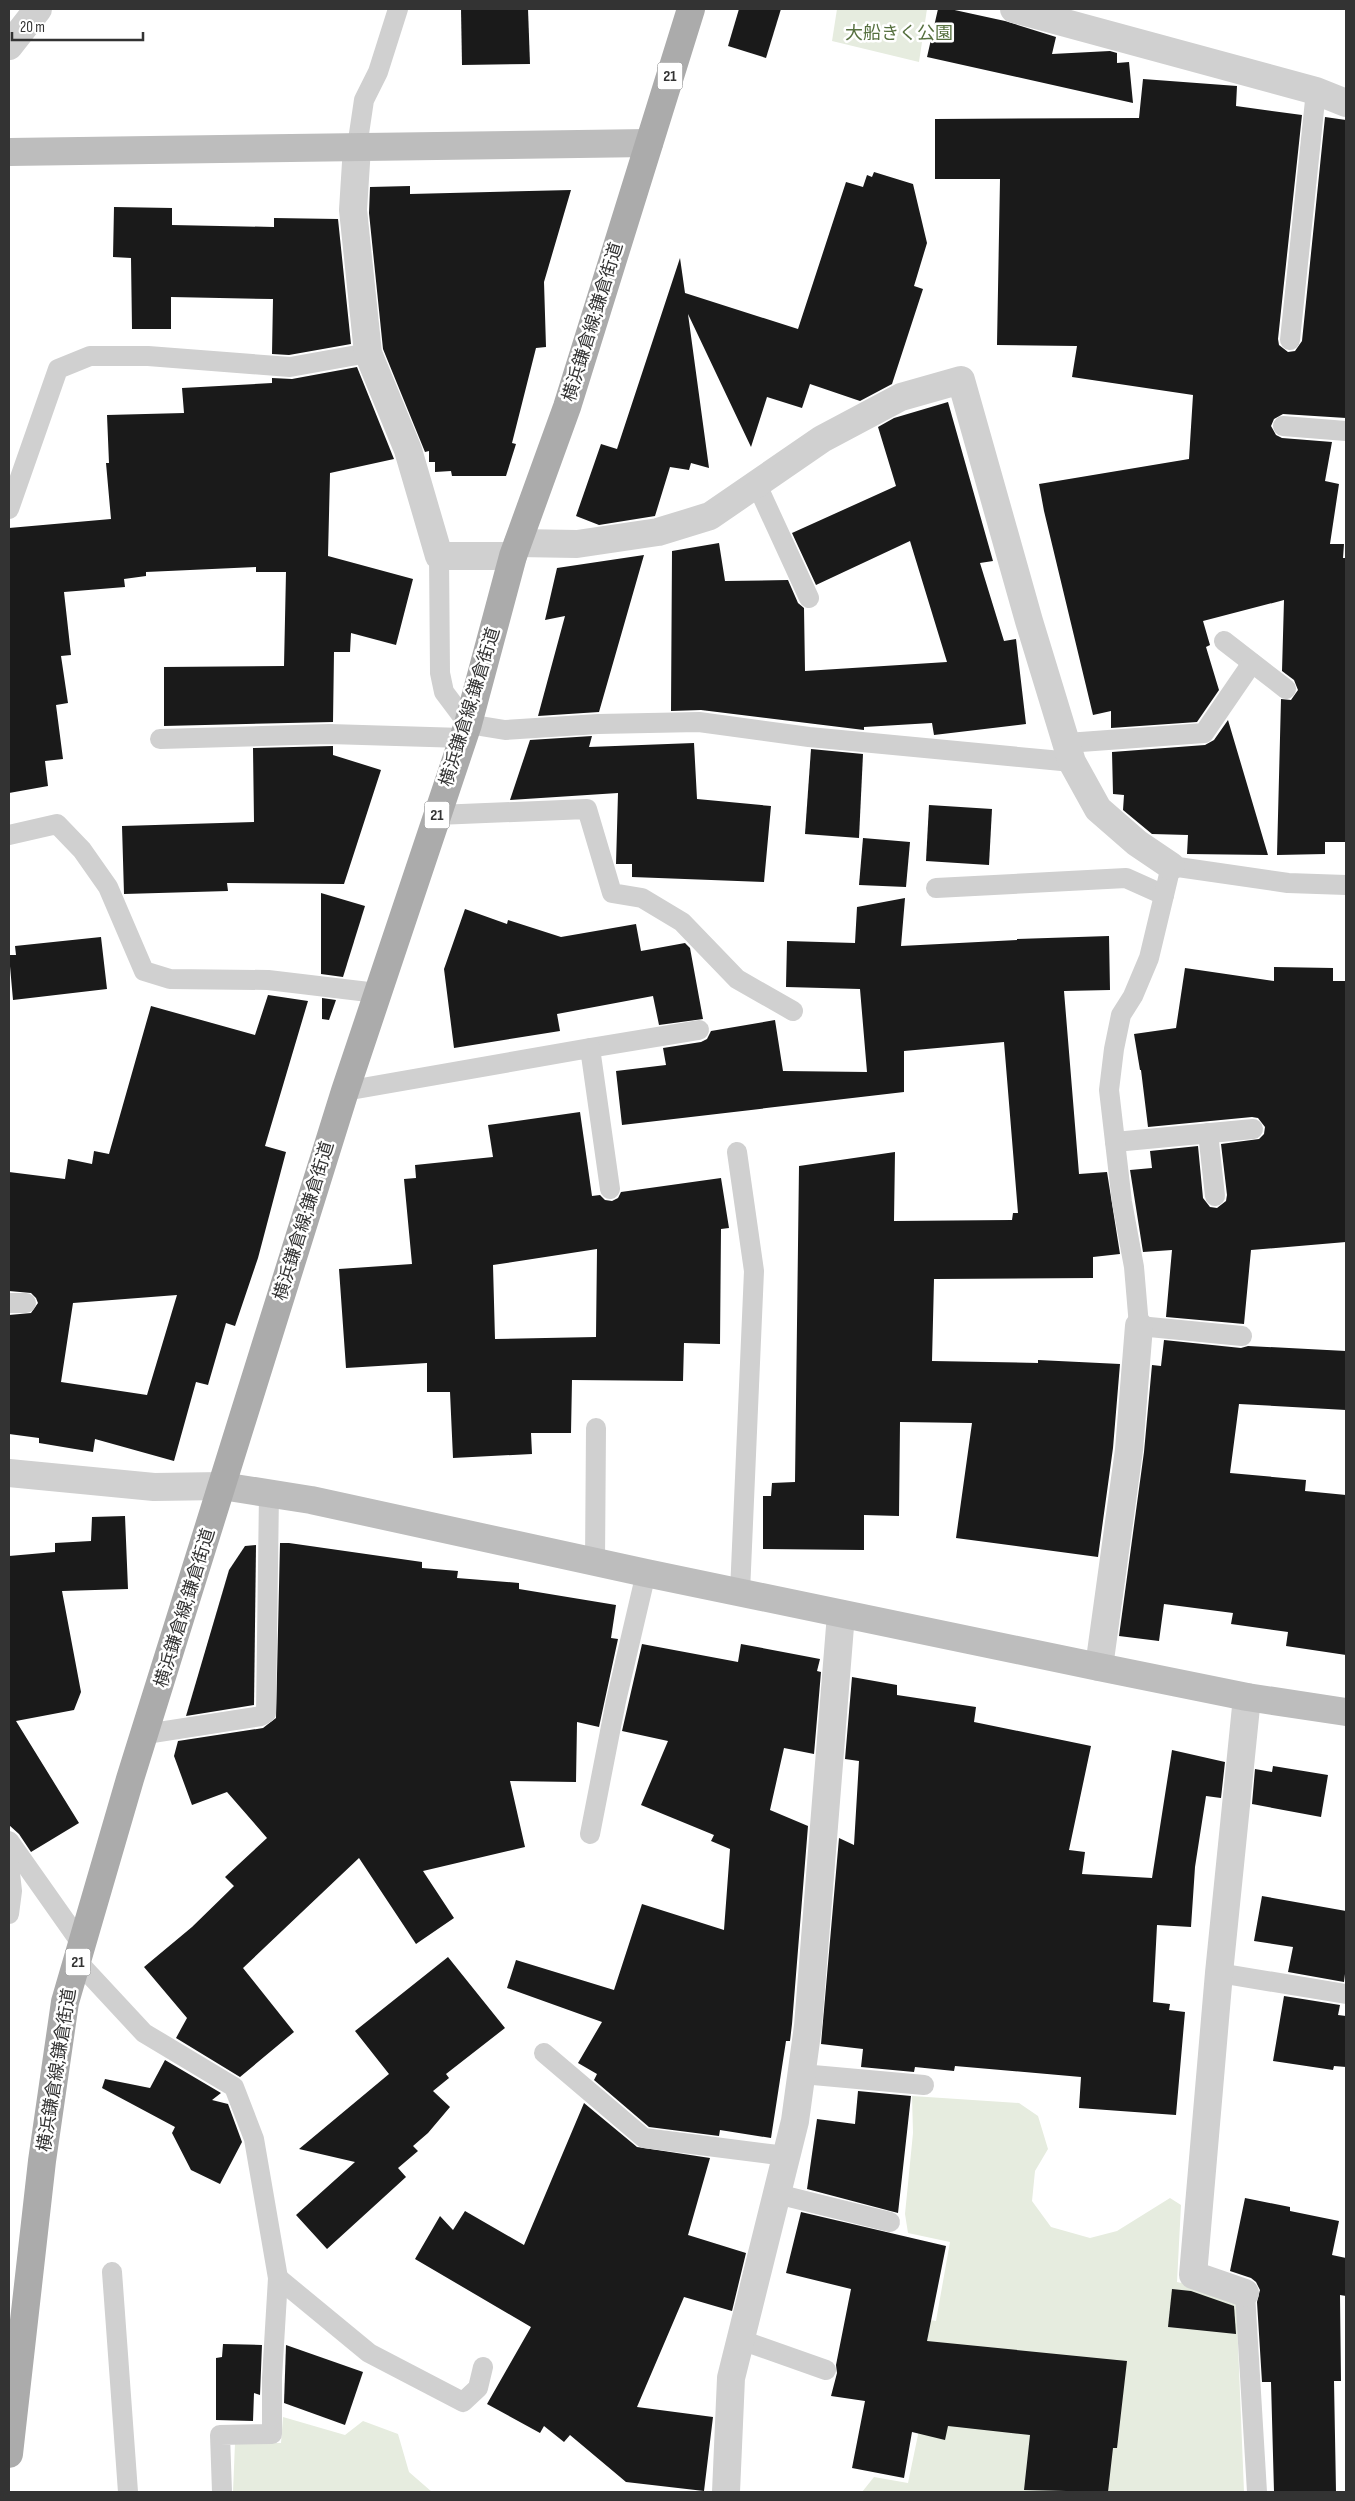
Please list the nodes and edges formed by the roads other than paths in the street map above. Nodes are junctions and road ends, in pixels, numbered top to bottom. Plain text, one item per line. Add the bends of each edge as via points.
1 (38, 9) edge
2 (398, 9) edge
3 (691, 9) edge
4 (1014, 9) edge
5 (9, 46) edge
6 (1316, 91) junction
7 (1346, 102) edge
8 (649, 143) junction
9 (357, 147) junction
10 (9, 152) edge
11 (1290, 340) dead end
12 (368, 353) junction
13 (1283, 426) dead end
14 (1346, 431) edge
15 (758, 485) junction
16 (9, 509) edge
17 (516, 549) junction
18 (439, 556) junction
19 (810, 598) dead end
20 (1224, 641) dead end
21 (1252, 663) junction
22 (1286, 689) dead end
23 (465, 731) junction
24 (160, 739) dead end
25 (1070, 753) junction
26 (437, 815) junction
27 (9, 835) edge
28 (1172, 866) junction
29 (1346, 885) edge
30 (936, 888) dead end
31 (1164, 895) junction
32 (377, 993) junction
33 (793, 1011) dead end
34 (699, 1030) dead end
35 (590, 1048) junction
36 (345, 1091) junction
37 (1253, 1128) dead end
38 (1208, 1133) junction
39 (1114, 1142) junction
40 (737, 1152) dead end
41 (610, 1189) dead end
42 (1215, 1196) dead end
43 (1139, 1326) junction
44 (1242, 1336) dead end
45 (596, 1428) dead end
46 (9, 1473) edge
47 (222, 1486) junction
48 (269, 1493) junction
49 (595, 1562) junction
50 (646, 1573) junction
51 (740, 1592) junction
52 (841, 1614) junction
53 (1099, 1667) junction
54 (1247, 1697) junction
55 (1346, 1712) edge
56 (146, 1734) junction
57 (590, 1834) dead end
58 (9, 1842) edge
59 (9, 1865) edge
60 (9, 1914) edge
61 (80, 1954) junction
62 (1218, 1973) junction
63 (1346, 1994) edge
64 (544, 2054) dead end
65 (802, 2074) junction
66 (924, 2085) dead end
67 (786, 2156) junction
68 (777, 2194) junction
69 (890, 2222) dead end
70 (112, 2272) dead end
71 (278, 2278) junction
72 (1245, 2293) joint
73 (741, 2340) junction
74 (483, 2367) dead end
75 (826, 2370) dead end
76 (9, 2454) edge
77 (128, 2492) edge
78 (222, 2492) edge
79 (726, 2492) edge
80 (1257, 2492) edge

1 - 5 street
2 - 9 lane via 378,72 364,100
3 - 8 main road, 横浜鎌倉線;鎌倉街道 / 21
4 - 6 street
6 - 7 street
6 - 11 lane
8 - 9 street
8 - 17 main road, 横浜鎌倉線;鎌倉街道 / 21 via 567,407
9 - 10 street
9 - 12 street via 353,210
12 - 16 lane via 290,367 148,356 90,356 58,369
12 - 18 street via 408,450
13 - 14 lane
15 - 17 street via 710,516 658,532
15 - 19 lane
15 - 25 street via 822,439 901,397 961,380
17 - 18 street
17 - 23 main road, 横浜鎌倉線;鎌倉街道 / 21
18 - 23 lane via 442,682
20 - 21 lane
21 - 22 lane
21 - 25 lane via 1204,733
23 - 24 lane
23 - 25 lane via 699,722 809,737
23 - 26 main road, 横浜鎌倉線;鎌倉街道 / 21
25 - 28 street via 1098,809 1137,843
26 - 32 main road, 横浜鎌倉線;鎌倉街道 / 21
26 - 33 lane via 587,809 612,893 642,898 682,922 737,980
27 - 32 lane via 57,824 82,850 108,888 144,971 170,979 268,980
28 - 29 lane via 1288,883
28 - 31 lane
30 - 31 lane via 1126,878
31 - 39 lane via 1149,958 1121,1016 1114,1049 1109,1090
32 - 36 main road, 横浜鎌倉線;鎌倉街道 / 21
34 - 35 lane
35 - 36 lane
35 - 41 lane
36 - 47 main road, 横浜鎌倉線;鎌倉街道 / 21
37 - 38 lane
38 - 39 lane
38 - 42 lane
39 - 43 lane via 1134,1267
40 - 51 lane via 754,1271
43 - 44 lane
43 - 53 street via 1129,1450
45 - 49 lane
46 - 47 street via 154,1487
47 - 48 street
47 - 56 main road, 横浜鎌倉線;鎌倉街道 / 21
48 - 49 street
48 - 56 lane via 266,1713 252,1718
49 - 50 street
50 - 51 street
50 - 57 lane
51 - 52 street
52 - 53 street
52 - 65 street
53 - 54 street
54 - 55 street
54 - 62 street
56 - 61 main road, 横浜鎌倉線;鎌倉街道 / 21
58 - 61 lane
59 - 60 lane via 12,1891
61 - 71 lane via 144,2033 234,2087 254,2139
61 - 76 main road, 横浜鎌倉線;鎌倉街道 / 21 via 65,2002 42,2162
62 - 63 lane
62 - 72 street via 1193,2275
64 - 67 lane via 644,2138
65 - 66 lane
65 - 67 street
67 - 68 street
68 - 69 lane
68 - 73 street
70 - 77 lane
71 - 74 lane via 369,2353 463,2402 478,2388
71 - 78 lane via 272,2434 220,2435
72 - 80 lane
73 - 75 lane
73 - 79 street via 731,2378

